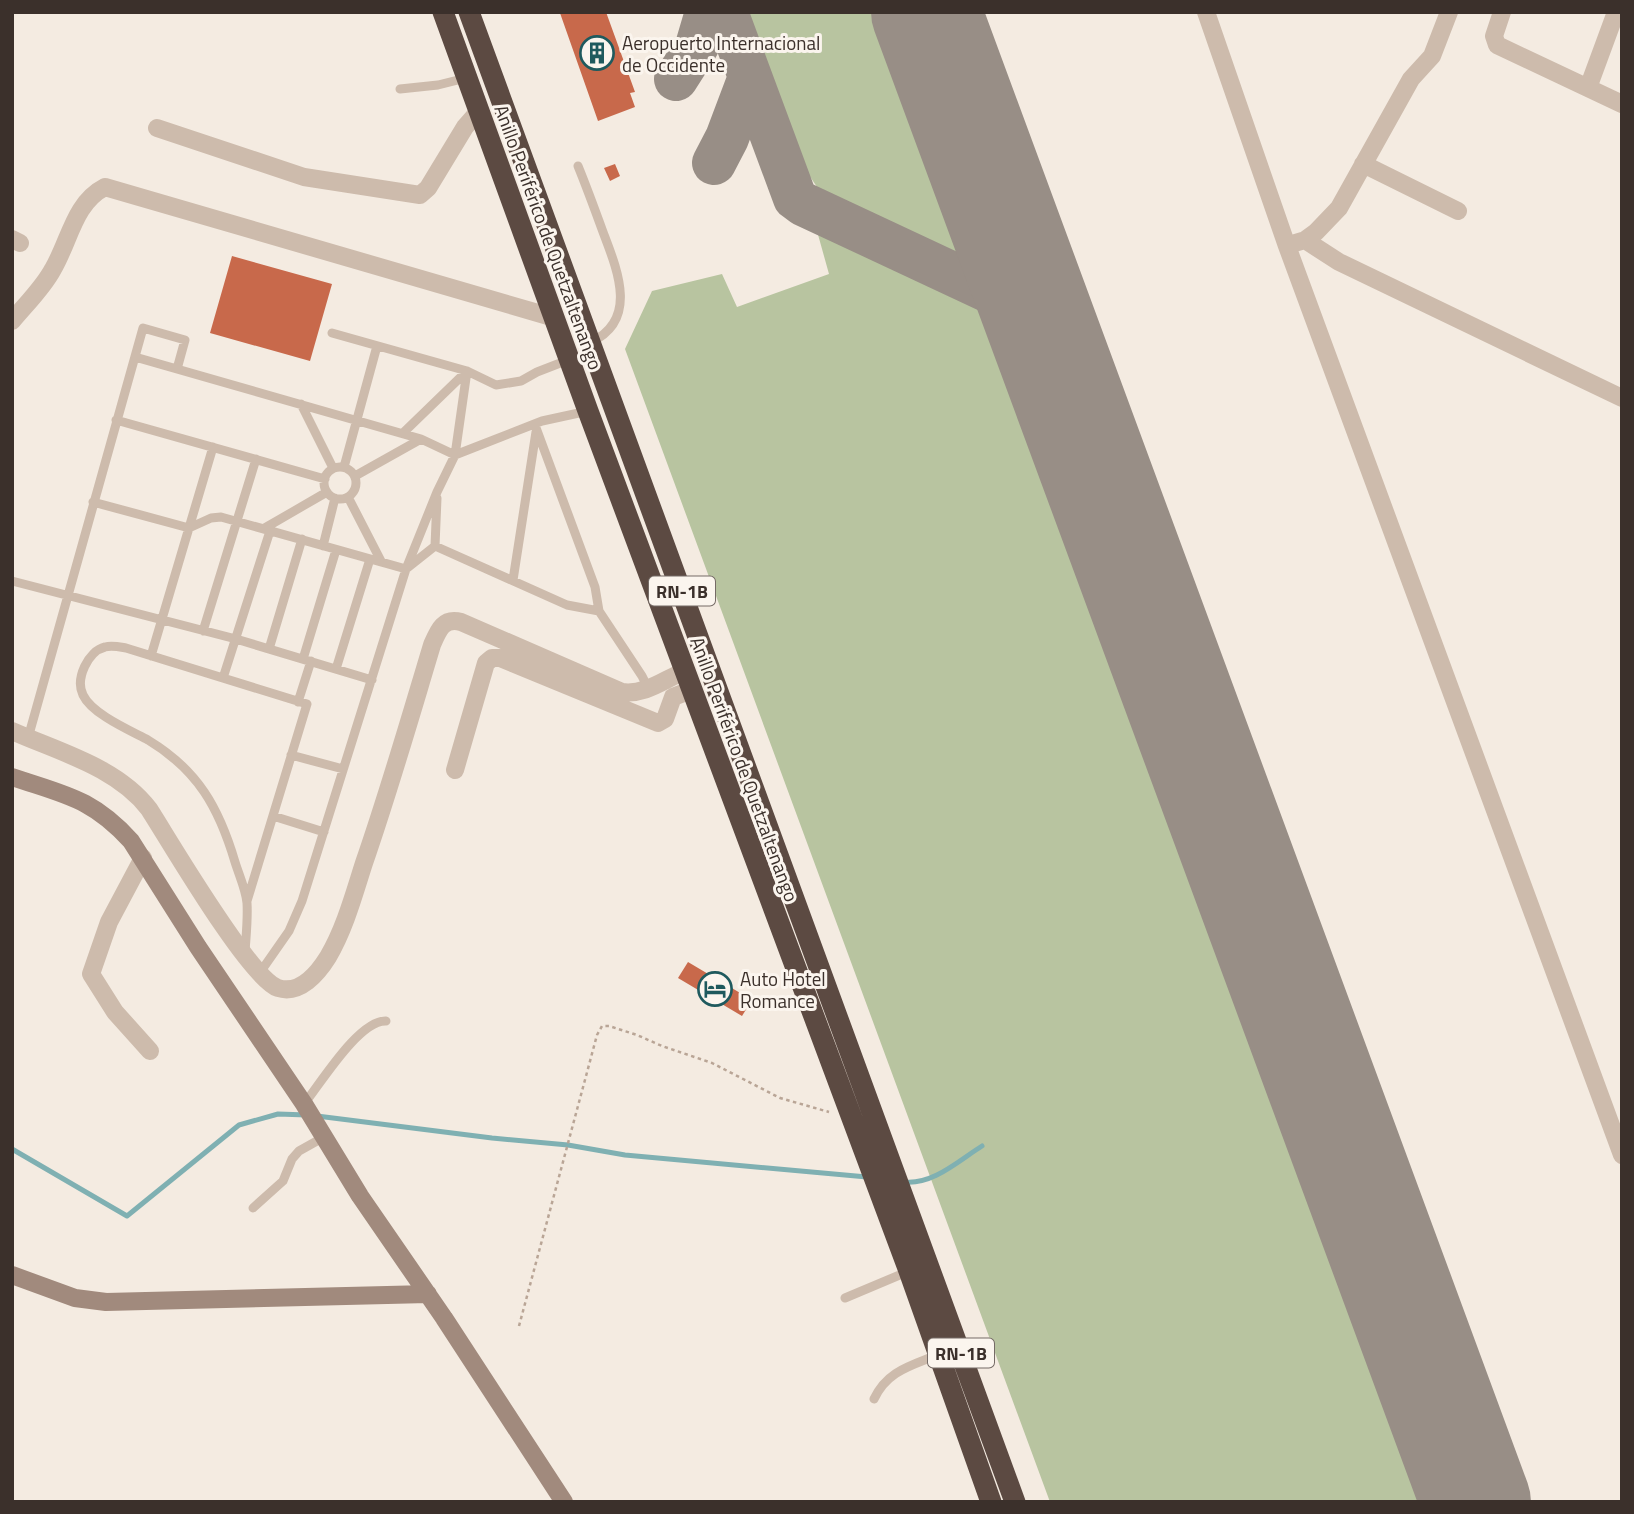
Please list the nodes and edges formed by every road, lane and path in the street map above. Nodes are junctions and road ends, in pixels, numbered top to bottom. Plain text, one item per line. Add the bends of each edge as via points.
1 (443, 12) edge
2 (469, 12) edge
3 (1206, 12) edge
4 (1449, 12) edge
5 (1503, 12) edge
6 (1616, 12) edge
7 (468, 77) junction
8 (1588, 88) junction
9 (400, 89) dead end
10 (1622, 104) edge
11 (479, 111) junction
12 (157, 128) dead end
13 (1363, 164) junction
14 (578, 166) dead end
15 (1458, 211) dead end
16 (1305, 240) junction
17 (1287, 246) junction
18 (555, 318) junction
19 (12, 321) edge
20 (332, 333) dead end
21 (591, 342) junction
22 (377, 346) junction
23 (135, 357) junction
24 (569, 360) junction
25 (177, 369) junction
26 (467, 371) junction
27 (1622, 398) edge
28 (301, 404) junction
29 (587, 411) junction
30 (116, 420) junction
31 (356, 420) junction
32 (536, 428) junction
33 (403, 433) junction
34 (421, 439) junction
35 (213, 447) junction
36 (456, 454) junction
37 (256, 458) junction
38 (344, 467) junction
39 (333, 468) junction
40 (355, 476) junction
41 (325, 479) junction
42 (437, 492) junction
43 (331, 495) junction
44 (348, 497) junction
45 (93, 502) junction
46 (236, 521) junction
47 (189, 528) junction
48 (267, 530) junction
49 (302, 539) junction
50 (323, 545) junction
51 (435, 546) junction
52 (336, 550) junction
53 (370, 559) junction
54 (381, 561) junction
55 (406, 569) junction
56 (513, 580) junction
57 (12, 581) edge
58 (68, 597) junction
59 (599, 611) junction
60 (162, 620) junction
61 (203, 631) junction
62 (236, 639) junction
63 (269, 649) junction
64 (151, 656) junction
65 (307, 660) junction
66 (336, 669) junction
67 (223, 678) junction
68 (372, 680) junction
69 (688, 680) junction
70 (649, 690) junction
71 (298, 702) junction
72 (20, 735) edge
73 (291, 754) junction
74 (343, 769) junction
75 (455, 770) dead end
76 (12, 777) edge
77 (273, 816) junction
78 (324, 832) junction
79 (143, 858) junction
80 (247, 901) junction
81 (245, 957) junction
82 (259, 974) junction
83 (386, 1021) dead end
84 (150, 1051) dead end
85 (304, 1104) junction
86 (850, 1114) junction
87 (322, 1133) junction
88 (1621, 1150) edge
89 (253, 1208) dead end
90 (909, 1271) junction
91 (12, 1275) edge
92 (428, 1294) junction
93 (845, 1298) dead end
94 (519, 1326) dead end
95 (939, 1354) junction
96 (874, 1399) dead end
97 (564, 1502) edge
98 (991, 1502) edge
99 (1015, 1502) edge

1 - 7 highway, Anillo Periférico de Quetzaltenango / RN-1B
2 - 21 highway, Anillo Periférico de Quetzaltenango / RN-1B
3 - 17 street
4 - 13 street via 1432,56 1411,79
5 - 8 street via 1494,36 1497,45
6 - 8 street
7 - 9 lane
7 - 11 highway, Anillo Periférico de Quetzaltenango / RN-1B
8 - 10 street
11 - 12 street via 420,195 304,177
11 - 18 highway, Anillo Periférico de Quetzaltenango / RN-1B
13 - 15 street
13 - 16 street via 1339,208
14 - 21 lane via 621,292 611,328
16 - 17 street
16 - 27 street via 1339,261
17 - 88 street
18 - 19 street via 105,187 92,194 78,213 52,272
18 - 24 highway, Anillo Periférico de Quetzaltenango / RN-1B
20 - 22 lane
21 - 99 highway, Anillo Periférico de Quetzaltenango / RN-1B
22 - 26 lane
22 - 31 lane
23 - 25 lane
23 - 25 lane via 143,328 185,340
23 - 30 lane
24 - 26 lane via 521,381 496,385
24 - 29 highway, Anillo Periférico de Quetzaltenango / RN-1B
25 - 28 lane
26 - 33 lane
26 - 36 lane
28 - 31 lane
28 - 39 lane
29 - 32 lane via 542,421
29 - 69 highway, Anillo Periférico de Quetzaltenango / RN-1B
30 - 35 lane
30 - 45 lane
31 - 33 lane
31 - 38 lane
32 - 36 lane
32 - 56 lane
32 - 59 lane via 595,587
33 - 34 lane
34 - 36 lane
34 - 40 lane
35 - 37 lane
35 - 47 lane
36 - 42 lane
37 - 41 lane
37 - 46 lane
38 - 39 lane
38 - 40 lane
39 - 41 lane
40 - 44 lane via 355,490
41 - 43 lane
42 - 51 lane
42 - 55 lane
43 - 44 lane
43 - 48 lane
43 - 50 lane
44 - 54 lane
45 - 47 lane
45 - 58 lane
46 - 47 lane via 214,517
46 - 48 lane
46 - 61 lane
47 - 60 lane
48 - 49 lane
48 - 62 lane
49 - 50 lane
49 - 63 lane
50 - 52 lane
51 - 55 lane
51 - 56 lane
52 - 53 lane
52 - 65 lane
53 - 54 lane
53 - 66 lane
54 - 55 lane
55 - 68 lane
56 - 59 lane via 567,605
57 - 58 lane
58 - 60 lane
58 - 72 lane
59 - 70 lane
60 - 61 lane
60 - 64 lane
61 - 62 lane
62 - 63 lane
62 - 67 lane
63 - 65 lane
64 - 67 lane
64 - 80 lane via 115,646 97,650 84,669 81,691 93,707 177,760 199,782 218,813
65 - 66 lane
65 - 71 lane
66 - 68 lane
67 - 71 lane
68 - 74 lane
69 - 70 street via 657,683
69 - 75 street via 658,723 492,658 486,663
69 - 86 highway, Anillo Periférico de Quetzaltenango / RN-1B
70 - 82 street via 632,693 612,688 461,622 442,625 348,910 327,958 312,977 287,990
71 - 73 lane via 306,704
72 - 81 street via 132,788
73 - 74 lane
73 - 77 lane
74 - 78 lane
76 - 79 street via 93,807 118,826
77 - 78 lane
77 - 80 lane
78 - 82 lane via 297,917
79 - 84 street via 109,922 91,974 115,1012
79 - 85 street
80 - 81 lane
81 - 82 street
83 - 85 lane via 375,1022 354,1039
85 - 87 street
86 - 90 highway, Anillo Periférico de Quetzaltenango / RN-1B
86 - 94 path via 779,1098 712,1063 602,1026
87 - 89 lane via 299,1151 283,1181
87 - 92 street
90 - 93 lane
90 - 95 highway, Anillo Periférico de Quetzaltenango / RN-1B
91 - 92 street via 88,1301
92 - 97 street
95 - 96 lane via 891,1375
95 - 98 highway, Anillo Periférico de Quetzaltenango / RN-1B

